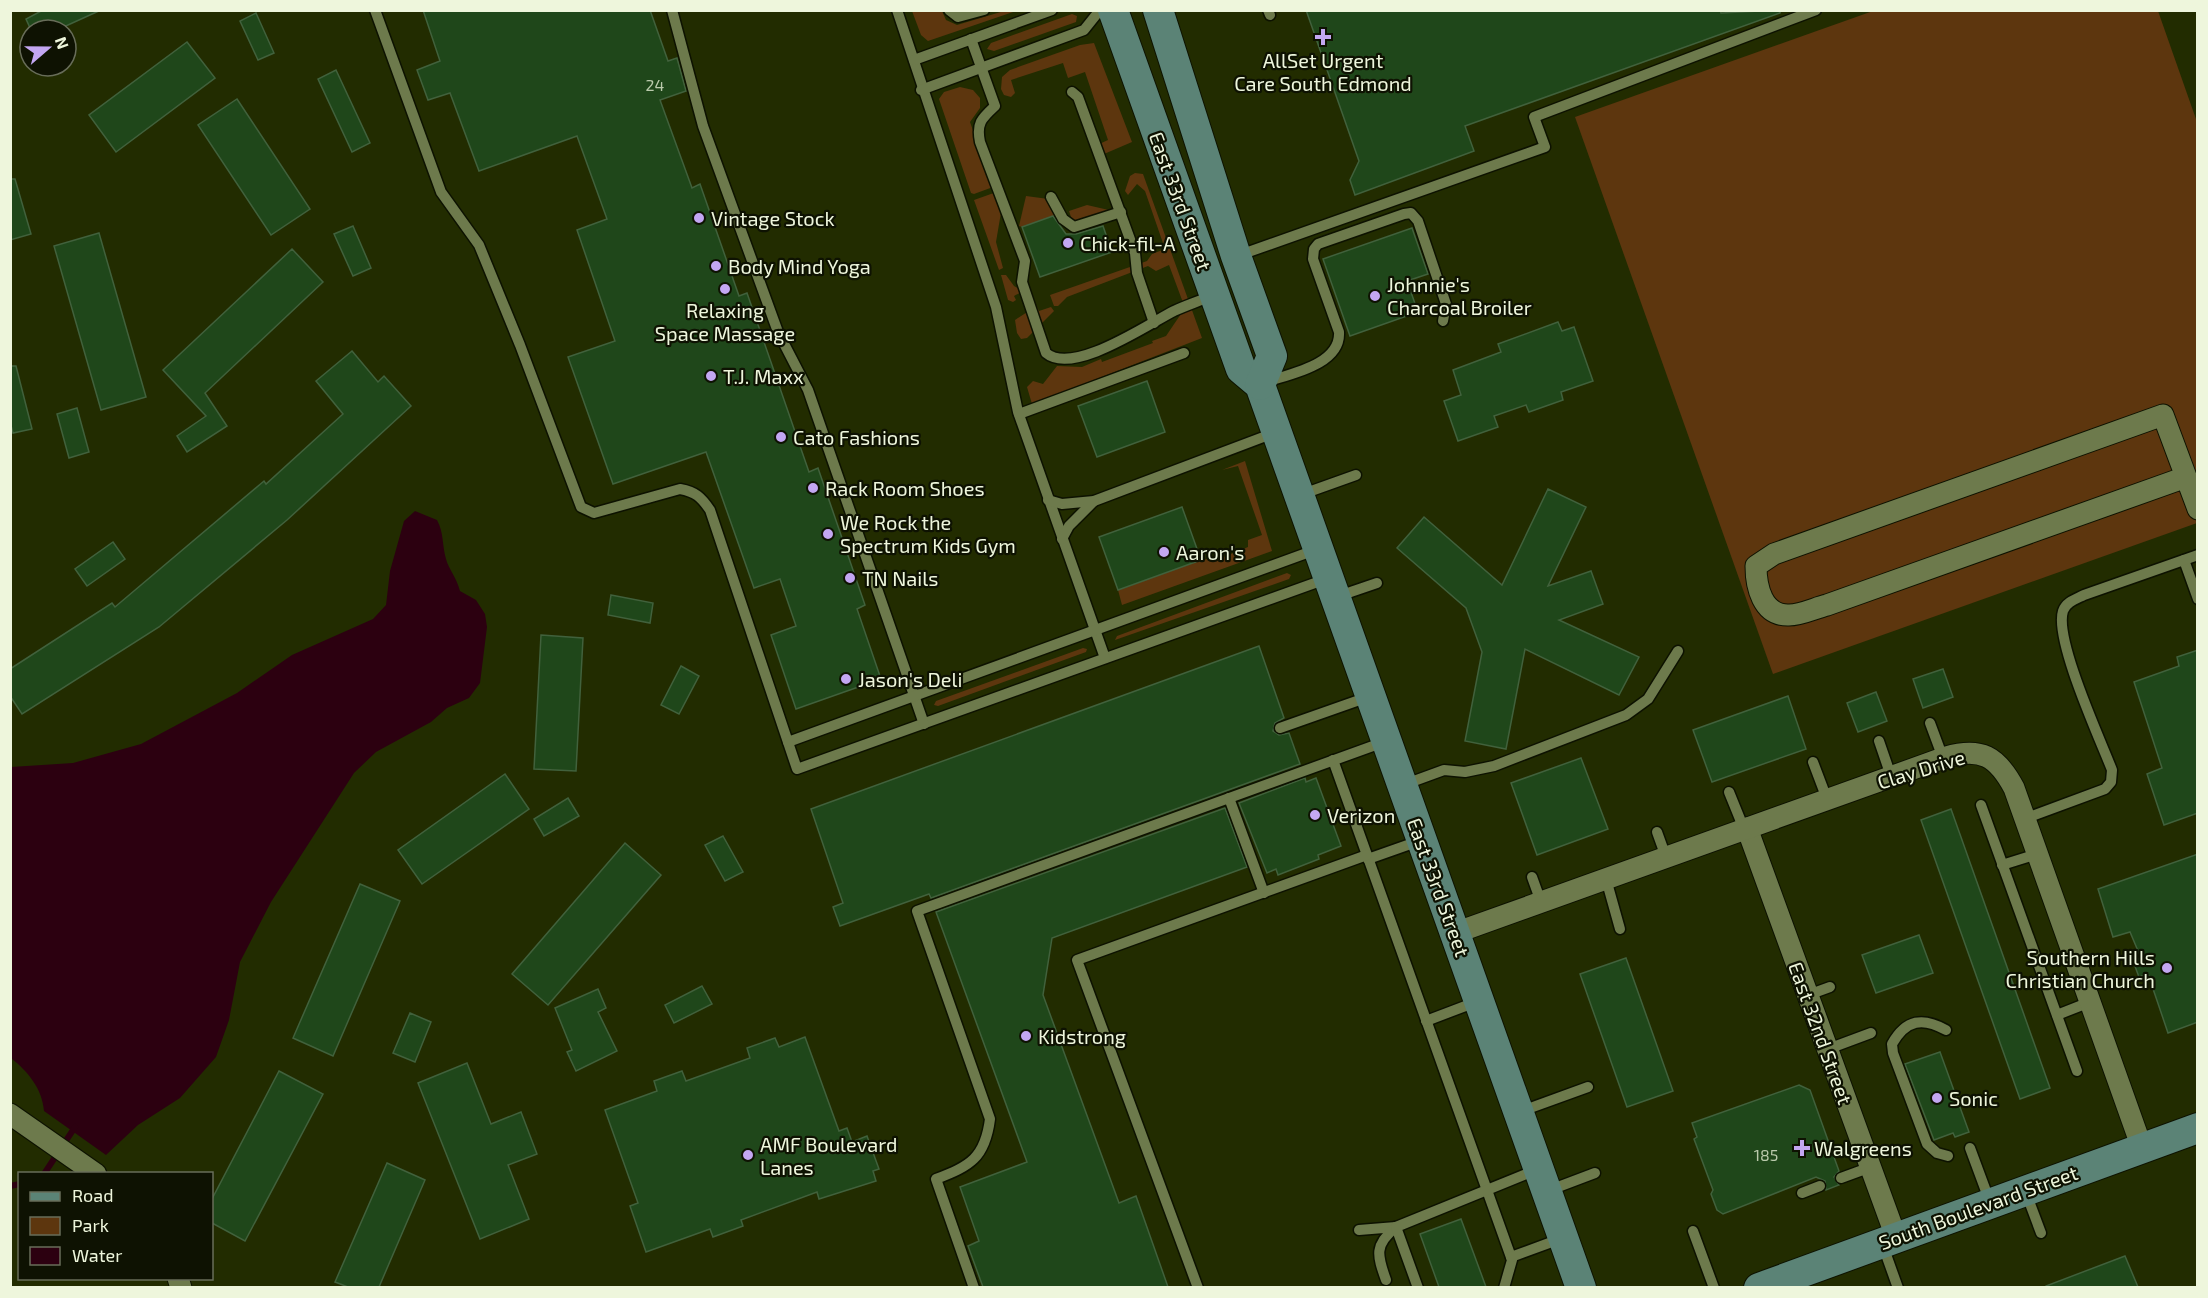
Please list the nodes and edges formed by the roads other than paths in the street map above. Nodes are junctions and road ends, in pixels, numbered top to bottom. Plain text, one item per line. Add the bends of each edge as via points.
1 (375, 10) edge
2 (672, 10) edge
3 (897, 10) edge
4 (949, 10) edge
5 (984, 10) edge
6 (1052, 10) edge
7 (1100, 10) edge
8 (1113, 10) edge
9 (1158, 10) edge
10 (1816, 10) edge
11 (971, 39) junction
12 (914, 60) junction
13 (981, 68) junction
14 (921, 90) junction
15 (1072, 92) dead end
16 (1051, 197) dead end
17 (1121, 212) junction
18 (1236, 256) junction
19 (1215, 295) junction
20 (1443, 321) dead end
21 (1154, 323) junction
22 (1184, 353) dead end
23 (1260, 384) junction
24 (1019, 414) junction
25 (1277, 432) junction
26 (1356, 475) dead end
27 (2186, 477) junction
28 (1299, 495) junction
29 (1048, 500) junction
30 (1094, 501) junction
31 (2198, 509) edge
32 (1062, 539) junction
33 (1318, 549) junction
34 (2198, 555) edge
35 (2184, 560) junction
36 (1377, 583) dead end
37 (1332, 588) junction
38 (2198, 599) edge
39 (1095, 630) junction
40 (1678, 651) dead end
41 (1105, 658) junction
42 (915, 696) junction
43 (1371, 696) junction
44 (1930, 723) dead end
45 (924, 724) junction
46 (1280, 728) dead end
47 (1387, 741) junction
48 (1879, 741) dead end
49 (788, 742) junction
50 (1943, 758) junction
51 (1333, 760) junction
52 (1813, 762) dead end
53 (1892, 776) junction
54 (1402, 785) junction
55 (1730, 792) dead end
56 (1229, 798) junction
57 (1827, 799) junction
58 (1981, 805) dead end
59 (2025, 819) junction
60 (1745, 829) junction
61 (1657, 832) dead end
62 (1422, 840) junction
63 (2037, 854) junction
64 (1368, 857) junction
65 (1666, 857) junction
66 (2002, 865) junction
67 (1532, 877) dead end
68 (1606, 879) junction
69 (1264, 892) junction
70 (1541, 902) junction
71 (1620, 929) dead end
72 (1455, 933) junction
73 (1830, 987) dead end
74 (1808, 995) junction
75 (1479, 1001) junction
76 (2090, 1002) junction
77 (2057, 1015) junction
78 (1426, 1020) junction
79 (1946, 1030) dead end
80 (1871, 1033) dead end
81 (1828, 1049) junction
82 (2077, 1071) dead end
83 (1588, 1087) dead end
84 (1519, 1113) junction
85 (10, 1114) edge
86 (2198, 1128) edge
87 (1971, 1148) dead end
88 (2142, 1148) junction
89 (1948, 1156) dead end
90 (1871, 1167) junction
91 (95, 1172) edge
92 (1595, 1173) dead end
93 (1841, 1178) dead end
94 (1543, 1180) junction
95 (1820, 1186) dead end
96 (1486, 1188) junction
97 (2025, 1190) junction
98 (1802, 1193) dead end
99 (1990, 1203) junction
100 (1396, 1227) junction
101 (1359, 1230) dead end
102 (1693, 1231) dead end
103 (2041, 1233) dead end
104 (1563, 1238) junction
105 (1889, 1240) junction
106 (1510, 1257) junction
107 (1386, 1280) dead end
108 (1776, 1285) edge
109 (974, 1287) edge
110 (1198, 1287) edge
111 (1419, 1287) edge
112 (1504, 1287) edge
113 (1581, 1287) edge
114 (1714, 1287) edge
115 (1898, 1287) edge

1 - 49 lane via 441,192 479,245 581,507 594,513 680,489 695,492 702,499 710,510
2 - 42 lane via 703,126 778,332 808,390
3 - 12 lane
4 - 5 lane via 958,17
6 - 11 lane
7 - 13 lane via 1084,30
8 - 19 main road, East 33rd Street
9 - 18 main road, East 33rd Street
10 - 18 lane via 1534,117 1545,147
11 - 12 lane
11 - 13 lane
12 - 14 lane
13 - 14 lane
13 - 21 lane via 995,106 979,120 977,129 1025,261 1022,282 1046,353 1066,360 1115,344
14 - 24 lane via 996,307
15 - 17 lane via 1078,97
16 - 17 lane via 1063,219 1074,227
17 - 21 lane
18 - 23 main road, East 33rd Street via 1272,356
19 - 21 lane
19 - 23 main road, East 33rd Street via 1241,369
20 - 23 lane via 1445,298 1418,221 1412,213 1404,214 1318,244 1313,259 1339,332 1338,342 1318,364
22 - 24 lane
23 - 25 main road, East 33rd Street
24 - 29 lane
25 - 28 main road, East 33rd Street
25 - 30 lane
26 - 28 lane
27 - 27 street via 2163,415 1774,554 1756,566 1756,587 1770,609 1788,615 1827,605
27 - 31 street
28 - 33 main road, East 33rd Street
29 - 30 lane via 1062,504
29 - 32 lane
30 - 32 lane via 1069,526
32 - 39 lane
33 - 37 main road, East 33rd Street
33 - 39 lane
34 - 35 lane
35 - 38 lane
35 - 59 lane via 2085,595 2070,602 2064,610 2063,637 2112,770 2111,782 2105,789
36 - 37 lane
37 - 41 lane
37 - 43 main road, East 33rd Street
39 - 41 lane
39 - 42 lane
40 - 54 lane via 1648,699 1626,715 1494,766 1465,772 1444,770
41 - 45 lane
42 - 45 lane
42 - 49 lane
43 - 46 lane
43 - 47 main road, East 33rd Street
44 - 50 lane
45 - 49 lane via 797,769
47 - 51 lane
47 - 54 main road, East 33rd Street
48 - 53 lane
50 - 53 street, Clay Drive
50 - 59 street, Clay Drive via 1970,752 1997,762 2014,788
51 - 56 lane
51 - 64 lane
52 - 57 lane
53 - 57 street, Clay Drive
54 - 62 main road, East 33rd Street
55 - 60 lane
56 - 69 lane
56 - 109 lane via 917,911 990,1119 986,1143 972,1162 936,1179
57 - 60 street, Clay Drive
58 - 66 lane
59 - 63 street, Clay Drive
60 - 65 street, Clay Drive
60 - 74 street, East 32nd Street
61 - 65 lane
62 - 64 lane
62 - 72 main road, East 33rd Street
63 - 66 lane
63 - 76 street, Clay Drive
64 - 69 lane
64 - 78 lane
65 - 68 street, Clay Drive
66 - 77 lane
67 - 70 lane
68 - 70 street, Clay Drive
68 - 71 lane
69 - 110 lane via 1077,960
70 - 72 street, Clay Drive
72 - 75 main road, East 33rd Street
73 - 74 lane
74 - 81 street, East 32nd Street
75 - 78 lane
75 - 84 main road, East 33rd Street
76 - 77 lane
76 - 88 street, Clay Drive
77 - 82 lane
78 - 96 lane
79 - 89 lane via 1920,1021 1906,1028 1892,1044 1927,1144 1937,1154
80 - 81 lane
81 - 90 street, East 32nd Street
83 - 84 lane
84 - 94 main road, East 33rd Street
85 - 91 street
86 - 88 main road, South Boulevard Street
87 - 99 lane
88 - 97 main road, South Boulevard Street
90 - 93 lane
90 - 105 street, East 32nd Street
92 - 94 lane
94 - 96 lane
94 - 104 main road, East 33rd Street
95 - 98 lane
96 - 100 lane
96 - 106 lane
97 - 99 main road, South Boulevard Street
97 - 103 lane
99 - 105 main road, South Boulevard Street
100 - 101 lane
100 - 107 lane via 1382,1238 1379,1251
100 - 111 lane
102 - 114 lane
104 - 106 lane
104 - 113 main road, East 33rd Street
105 - 108 main road, South Boulevard Street
105 - 115 lane
106 - 112 lane

